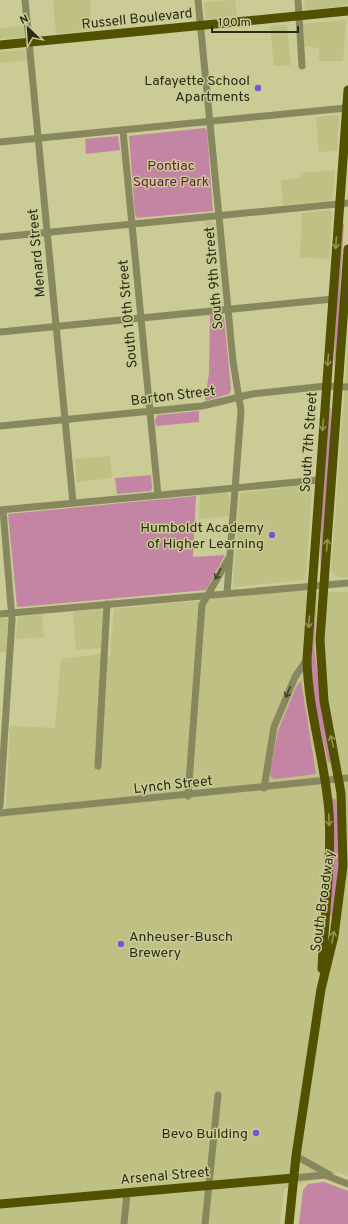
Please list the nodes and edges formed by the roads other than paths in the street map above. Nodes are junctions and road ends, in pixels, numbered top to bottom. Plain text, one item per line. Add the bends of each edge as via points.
1 (25, 0) edge
2 (198, 0) edge
3 (298, 0) edge
4 (348, 11) edge
5 (298, 16) junction
6 (201, 26) junction
7 (29, 43) junction
8 (0, 45) edge
9 (302, 66) dead end
10 (348, 90) edge
11 (346, 108) junction
12 (211, 122) junction
13 (123, 131) junction
14 (38, 138) junction
15 (0, 142) edge
16 (344, 204) edge
17 (220, 216) junction
18 (132, 224) junction
19 (47, 232) junction
20 (0, 237) edge
21 (348, 249) edge
22 (333, 299) junction
23 (229, 309) junction
24 (140, 319) junction
25 (56, 326) junction
26 (0, 332) edge
27 (326, 386) junction
28 (338, 387) junction
29 (348, 387) edge
30 (238, 398) junction
31 (150, 412) junction
32 (65, 420) junction
33 (0, 426) edge
34 (319, 480) junction
35 (235, 488) junction
36 (158, 495) junction
37 (73, 503) junction
38 (1, 510) edge
39 (230, 554) junction
40 (348, 583) edge
41 (324, 584) junction
42 (311, 585) junction
43 (227, 593) junction
44 (206, 595) junction
45 (107, 604) junction
46 (12, 613) junction
47 (0, 614) edge
48 (320, 627) joint
49 (307, 659) junction
50 (3, 714) edge
51 (98, 766) dead end
52 (344, 779) edge
53 (325, 781) junction
54 (264, 788) junction
55 (188, 796) junction
56 (0, 806) edge
57 (0, 813) edge
58 (321, 989) junction
59 (218, 1095) dead end
60 (296, 1156) junction
61 (332, 1176) junction
62 (293, 1178) junction
63 (348, 1184) edge
64 (208, 1185) junction
65 (127, 1193) junction
66 (0, 1204) edge
67 (124, 1224) edge
68 (205, 1224) edge
69 (289, 1224) edge

1 - 7 street, Menard Street
2 - 6 street, South 9th Street
3 - 5 street
4 - 5 main road, Russell Boulevard
5 - 6 main road, Russell Boulevard
5 - 9 street
6 - 7 main road, Russell Boulevard
6 - 12 street, South 9th Street
7 - 8 main road, Russell Boulevard
7 - 14 street, Menard Street
10 - 11 main road, South 7th Street
11 - 12 street
11 - 16 main road, South 7th Street
12 - 13 street
12 - 17 street, South 9th Street
13 - 14 street
13 - 18 street, South 10th Street
14 - 15 street
14 - 19 street, Menard Street
16 - 17 street
16 -> 22 main road, South 7th Street
17 - 18 street
17 - 23 street, South 9th Street
18 - 19 street
18 - 24 street, South 10th Street
19 - 20 street
19 - 25 street, Menard Street
21 - 28 main road, South 7th Street
22 - 23 street
22 -> 27 main road, South 7th Street
23 - 24 street
23 - 30 street, South 9th Street
24 - 25 street
24 - 31 street, South 10th Street
25 - 26 street
25 - 32 street, Menard Street
27 - 28 street, Barton Street
27 - 30 street, Barton Street via 252,394
27 -> 34 main road, South 7th Street
28 - 29 street, Barton Street
41 -> 28 main road, South 7th Street
30 - 31 street, Barton Street via 202,406
30 - 35 street, South 9th Street via 241,411
31 - 32 street, Barton Street
31 - 36 street, South 10th Street
32 - 33 street, Barton Street
32 - 37 street, Menard Street
34 - 35 street
34 - 42 main road, South 7th Street
35 - 36 street
35 - 39 street, South 9th Street
36 - 37 street
37 - 38 street
38 - 46 street
39 - 43 street, South 9th Street
39 -> 44 street, South 9th Street
40 - 41 street
41 - 42 street
41 - 48 main road, South 7th Street
42 - 43 street
42 -> 49 main road, South 7th Street
43 - 44 street
44 - 45 street
44 - 55 street, South 9th Street via 202,609
45 - 46 street
45 - 51 street
46 - 47 street
46 - 50 street
52 -> 48 main road, South Broadway via 324,701
49 - 53 main road, South Broadway via 311,713
49 -> 54 street, South 7th Street via 292,683 274,727
50 - 56 street
52 - 53 street, Lynch Street
58 -> 52 main road, South Broadway via 334,936 344,866
53 - 54 street, Lynch Street
53 -> 58 main road, South Broadway via 330,844
54 - 55 street, Lynch Street
55 - 57 street, Lynch Street
58 - 60 main road, South Broadway
59 - 64 street
60 - 61 street, Arsenal Street
60 - 62 main road, South Broadway
61 - 62 street, Arsenal Street
61 - 63 street, Arsenal Street
62 - 64 main road, Arsenal Street
62 - 69 main road, South Broadway
64 - 65 main road, Arsenal Street
64 - 68 street
65 - 66 main road, Arsenal Street
65 - 67 street

